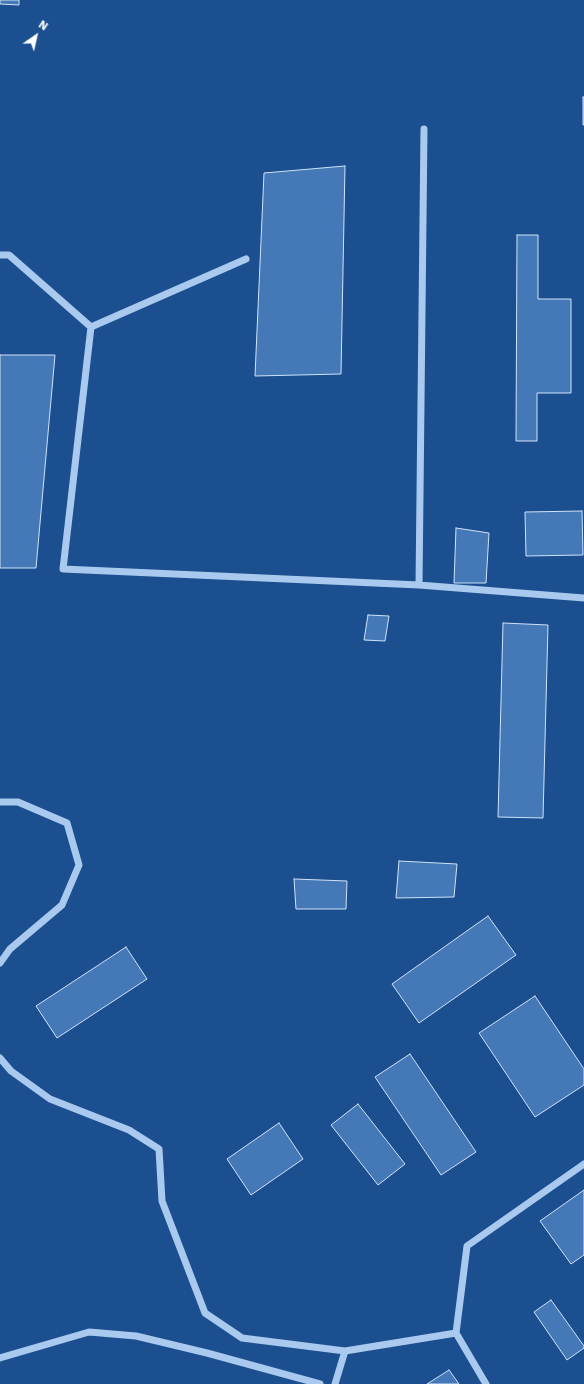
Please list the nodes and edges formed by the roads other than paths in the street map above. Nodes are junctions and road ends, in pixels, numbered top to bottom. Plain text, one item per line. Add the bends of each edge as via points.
1 (424, 129) dead end
2 (0, 255) edge
3 (246, 259) dead end
4 (91, 327) junction
5 (419, 585) junction
6 (584, 598) edge
7 (0, 802) edge
8 (0, 963) edge
9 (0, 1058) edge
10 (584, 1164) edge
11 (456, 1333) junction
12 (345, 1351) junction
13 (0, 1358) edge
14 (320, 1384) edge
15 (334, 1384) edge
16 (486, 1384) edge

1 - 5 lane
2 - 4 lane via 9,255
3 - 4 lane
4 - 5 lane via 63,568
5 - 6 lane
7 - 8 lane via 18,802 67,823 79,865 62,905 10,949
9 - 12 lane via 11,1071 50,1099 129,1130 159,1149 162,1202 205,1313 242,1338
10 - 11 lane via 466,1246
11 - 12 lane
11 - 16 lane
12 - 15 lane
13 - 14 lane via 89,1332 136,1336

